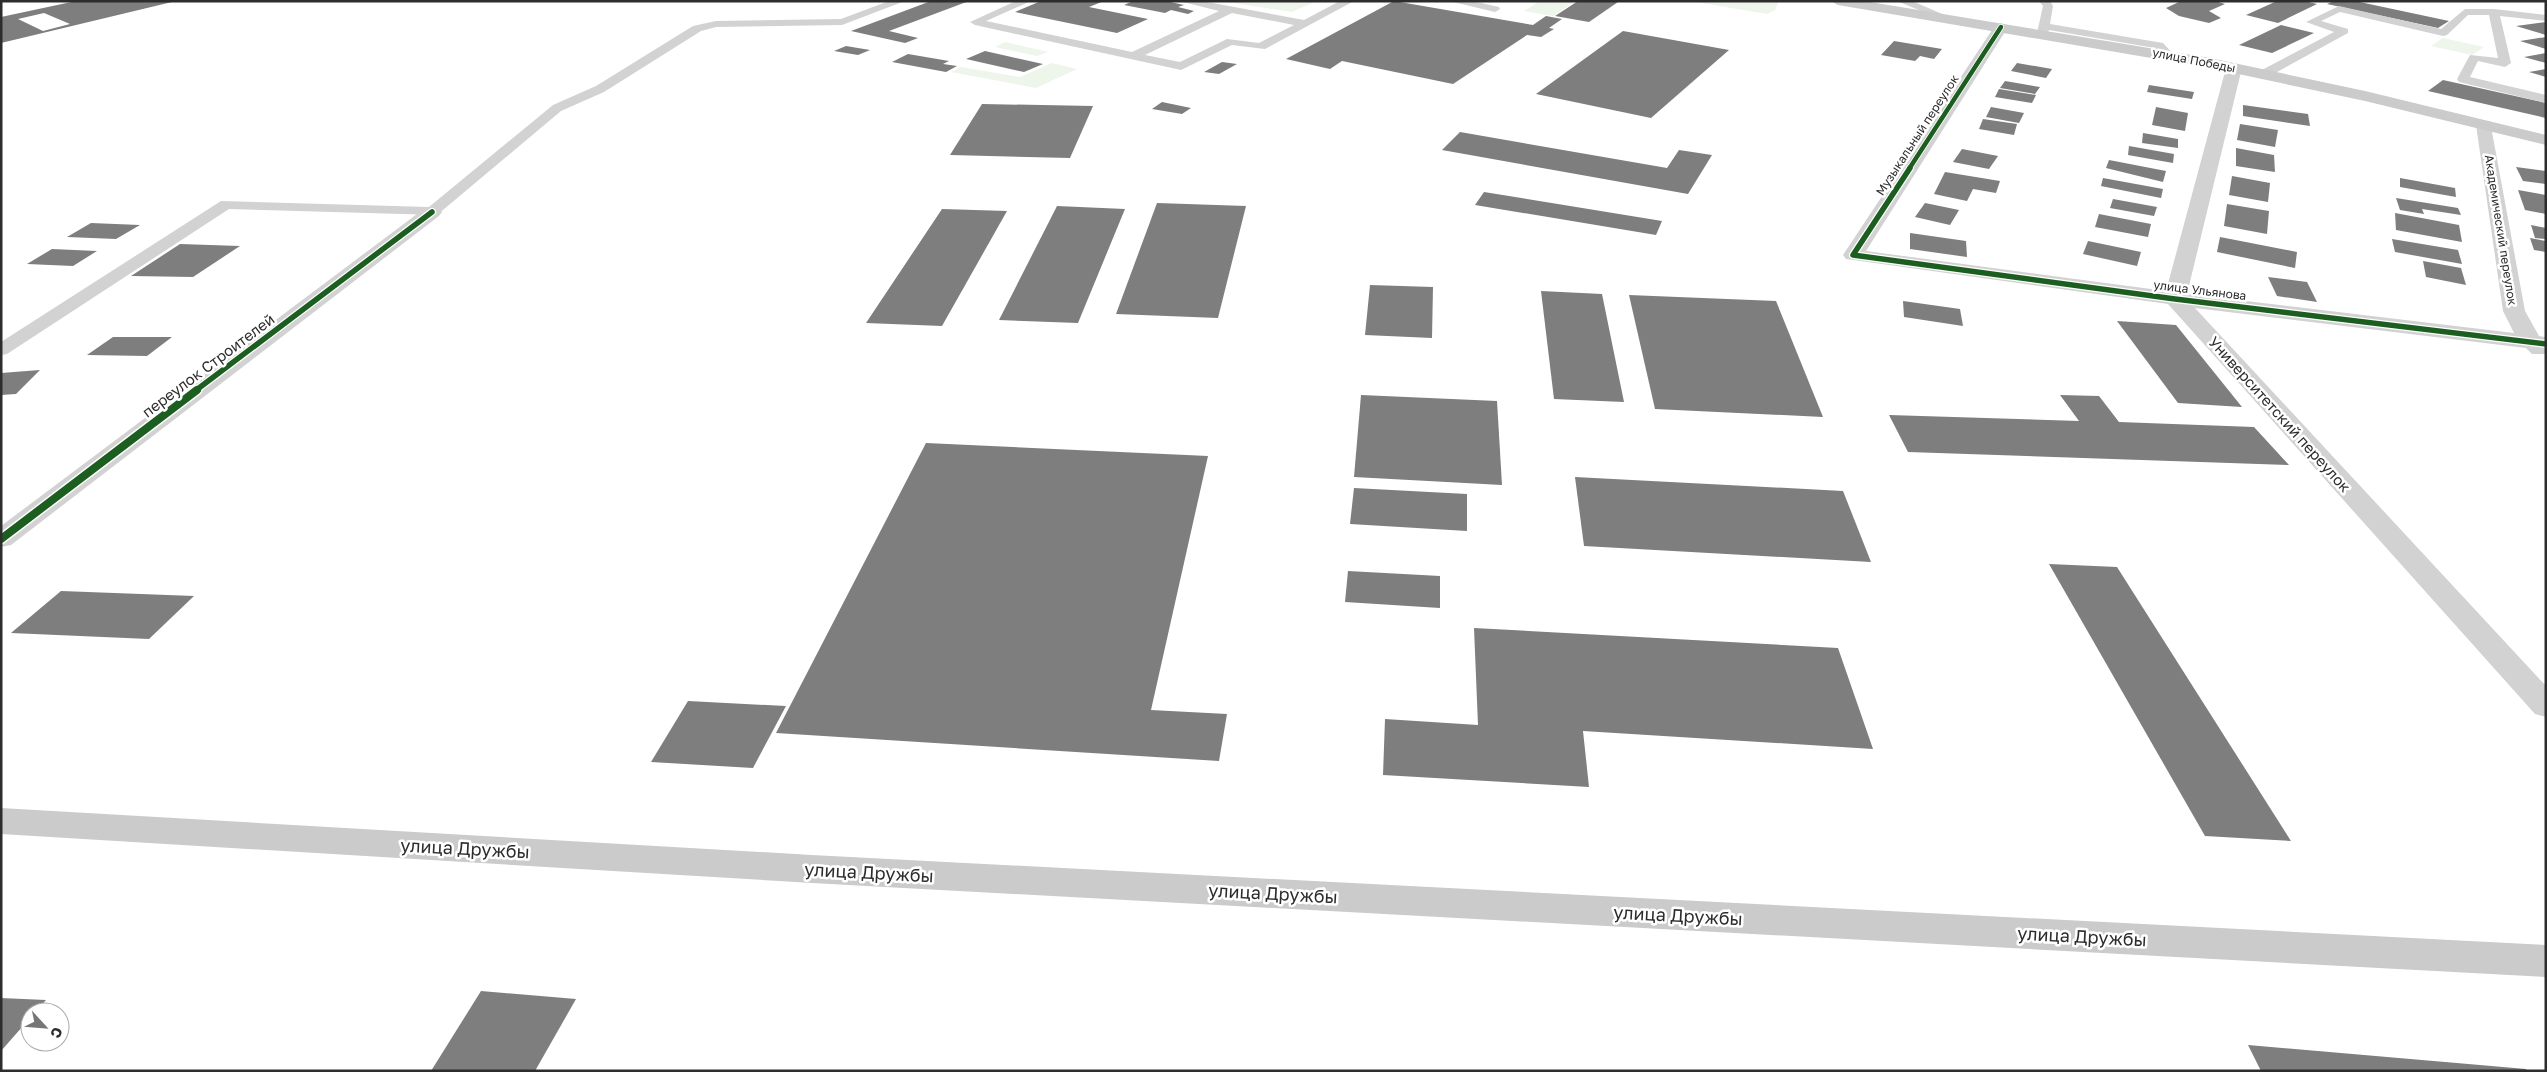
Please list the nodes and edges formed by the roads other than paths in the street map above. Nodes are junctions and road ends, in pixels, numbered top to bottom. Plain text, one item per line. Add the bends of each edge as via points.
1 (900, 1) edge
2 (1026, 1) edge
3 (1184, 1) edge
4 (1454, 1) edge
5 (1838, 1) edge
6 (1902, 1) edge
7 (2044, 1) edge
8 (1354, 2) edge
9 (1495, 9) dead end
10 (1230, 10) junction
11 (2494, 12) junction
12 (2546, 18) edge
13 (1949, 19) junction
14 (1305, 24) junction
15 (2000, 27) junction
16 (2044, 30) junction
17 (1133, 56) junction
18 (2234, 68) junction
19 (2264, 74) junction
20 (2546, 99) edge
21 (2484, 125) junction
22 (2546, 140) edge
23 (432, 212) junction
24 (1853, 255) joint
25 (2174, 299) junction
26 (2541, 347) edge
27 (1, 350) edge
28 (1, 539) edge
29 (2546, 706) edge
30 (1, 821) edge
31 (2546, 961) edge

1 - 23 lane via 842,22 716,24 697,28 600,89 557,108
2 - 17 lane via 975,22
3 - 10 lane
4 - 9 lane
5 - 13 main road, улица Победы
6 - 13 lane
7 - 16 lane via 2048,6
8 - 14 lane
10 - 14 lane
10 - 17 lane
11 - 12 lane
11 - 19 lane via 2465,12 2443,33 2339,9 2311,22 2344,31
11 - 20 lane via 2505,63 2474,57 2463,78
13 - 15 main road, улица Победы
14 - 17 lane via 1261,47 1231,41 1181,66
15 - 16 main road, улица Победы
15 - 24 street, Музыкальный переулок
16 - 18 main road, улица Победы
18 - 19 main road, улица Победы
18 - 25 street
19 - 21 main road, улица Победы
21 - 22 main road, улица Победы
21 - 26 street, Академический переулок via 2514,311 2520,326
23 - 27 lane via 226,204
23 - 28 street, переулок Строителей
24 - 25 street, улица Ульянова
25 - 26 street, улица Ульянова
25 - 29 street, Университетский переулок
30 - 31 main road, улица Дружбы via 812,869

